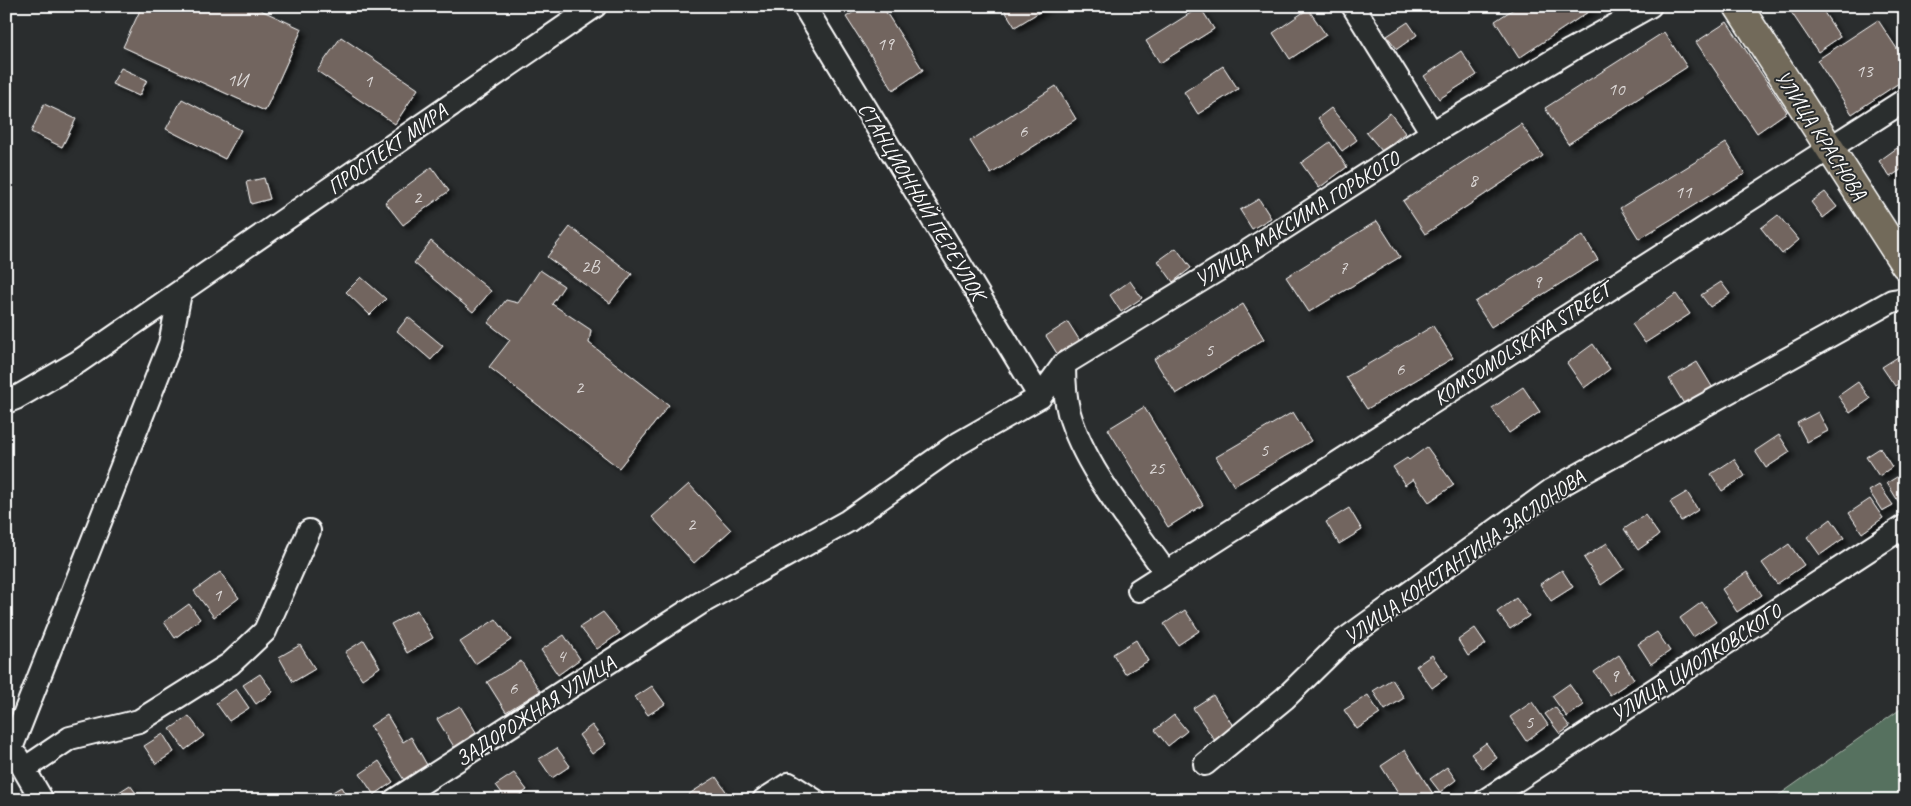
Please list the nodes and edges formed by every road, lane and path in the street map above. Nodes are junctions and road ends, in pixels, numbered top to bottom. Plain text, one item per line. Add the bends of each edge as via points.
1 (595, 6) edge
2 (804, 6) edge
3 (1353, 6) edge
4 (1650, 6) edge
5 (1738, 6) edge
6 (1905, 100) edge
7 (1432, 133) junction
8 (1829, 147) junction
9 (1905, 265) edge
10 (180, 293) junction
11 (1905, 299) edge
12 (1064, 364) junction
13 (1040, 396) junction
14 (6, 402) edge
15 (956, 445) joint
16 (1905, 526) edge
17 (309, 531) dead end
18 (1166, 573) junction
19 (1140, 590) dead end
20 (14, 759) edge
21 (1205, 764) dead end
22 (42, 800) edge
23 (395, 800) edge
24 (764, 800) edge
25 (814, 800) edge
26 (1486, 800) edge

1 - 10 street, ПРОСПЕКТ МИРА
2 - 13 street, СТАНЦИОННЫЙ ПЕРЕУЛОК
3 - 7 street
4 - 7 street, УЛИЦА МАКСИМА ГОРЬКОГО
5 - 8 main road, УЛИЦА КРАСНОВА
6 - 8 street, KOMSOMOLSKAYA STREET
7 - 12 street, УЛИЦА МАКСИМА ГОРЬКОГО
8 - 9 main road, УЛИЦА КРАСНОВА
8 - 18 street, KOMSOMOLSKAYA STREET
10 - 14 street, ПРОСПЕКТ МИРА via 78,362
10 - 20 street via 170,344
11 - 21 street, УЛИЦА КОНСТАНТИНА ЗАСЛОНОВА via 1892,301 1552,490 1343,641 1285,698
12 - 13 street, УЛИЦА МАКСИМА ГОРЬКОГО
12 - 18 street via 1069,413 1081,445
13 - 15 street, УЛИЦА МАКСИМА ГОРЬКОГО
15 - 23 street, ЗАДОРОЖНАЯ УЛИЦА via 848,521 699,604
16 - 26 street, УЛИЦА ЦИОЛКОВСКОГО
17 - 20 street via 266,631 230,664 139,721 70,738
18 - 19 street, KOMSOMOLSKAYA STREET
20 - 22 street
24 - 25 street via 789,784

